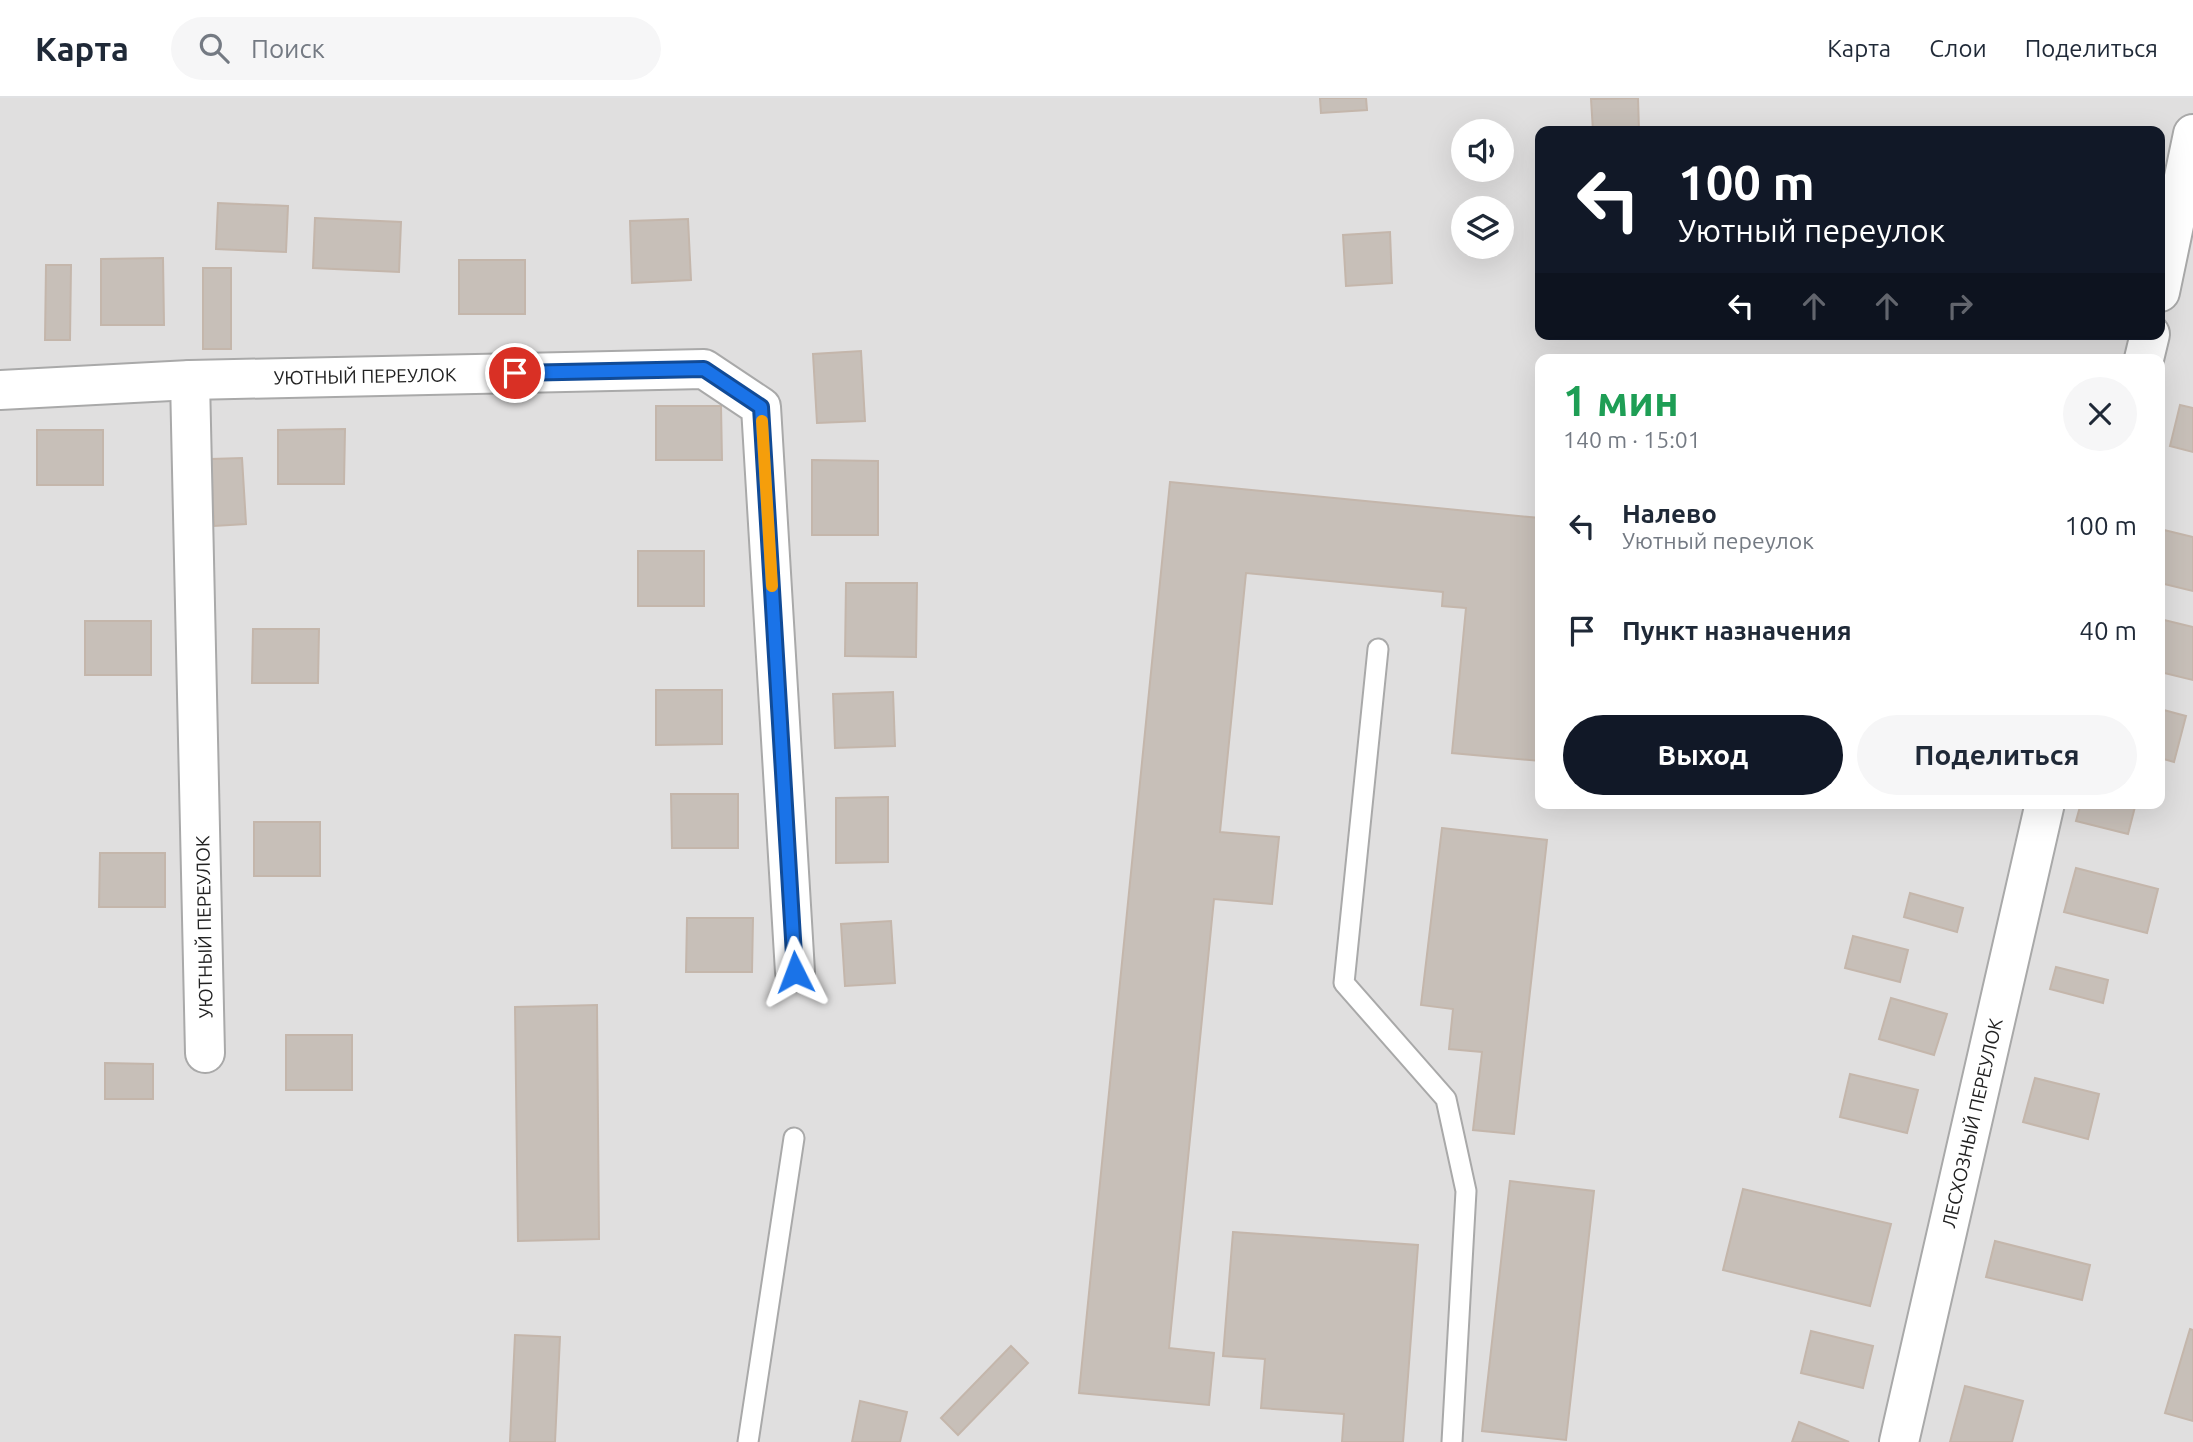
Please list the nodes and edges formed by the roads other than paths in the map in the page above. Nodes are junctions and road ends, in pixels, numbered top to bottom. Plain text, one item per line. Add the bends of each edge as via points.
1 (2193, 134) edge
2 (2165, 268) edge
3 (190, 380) junction
4 (0, 390) edge
5 (1378, 649) dead end
6 (2044, 809) edge
7 (795, 972) dead end
8 (205, 1054) dead end
9 (794, 1138) dead end
10 (748, 1442) edge
11 (1452, 1442) edge
12 (1899, 1442) edge

1 - 2 street
3 - 4 street, УЮТНЫЙ ПЕРЕУЛОК
3 - 7 street, УЮТНЫЙ ПЕРЕУЛОК via 704,369 761,407
3 - 8 street, УЮТНЫЙ ПЕРЕУЛОК
5 - 11 lane via 1344,983 1446,1099 1466,1191
6 - 12 street, ЛЕСХОЗНЫЙ ПЕРЕУЛОК
9 - 10 lane

